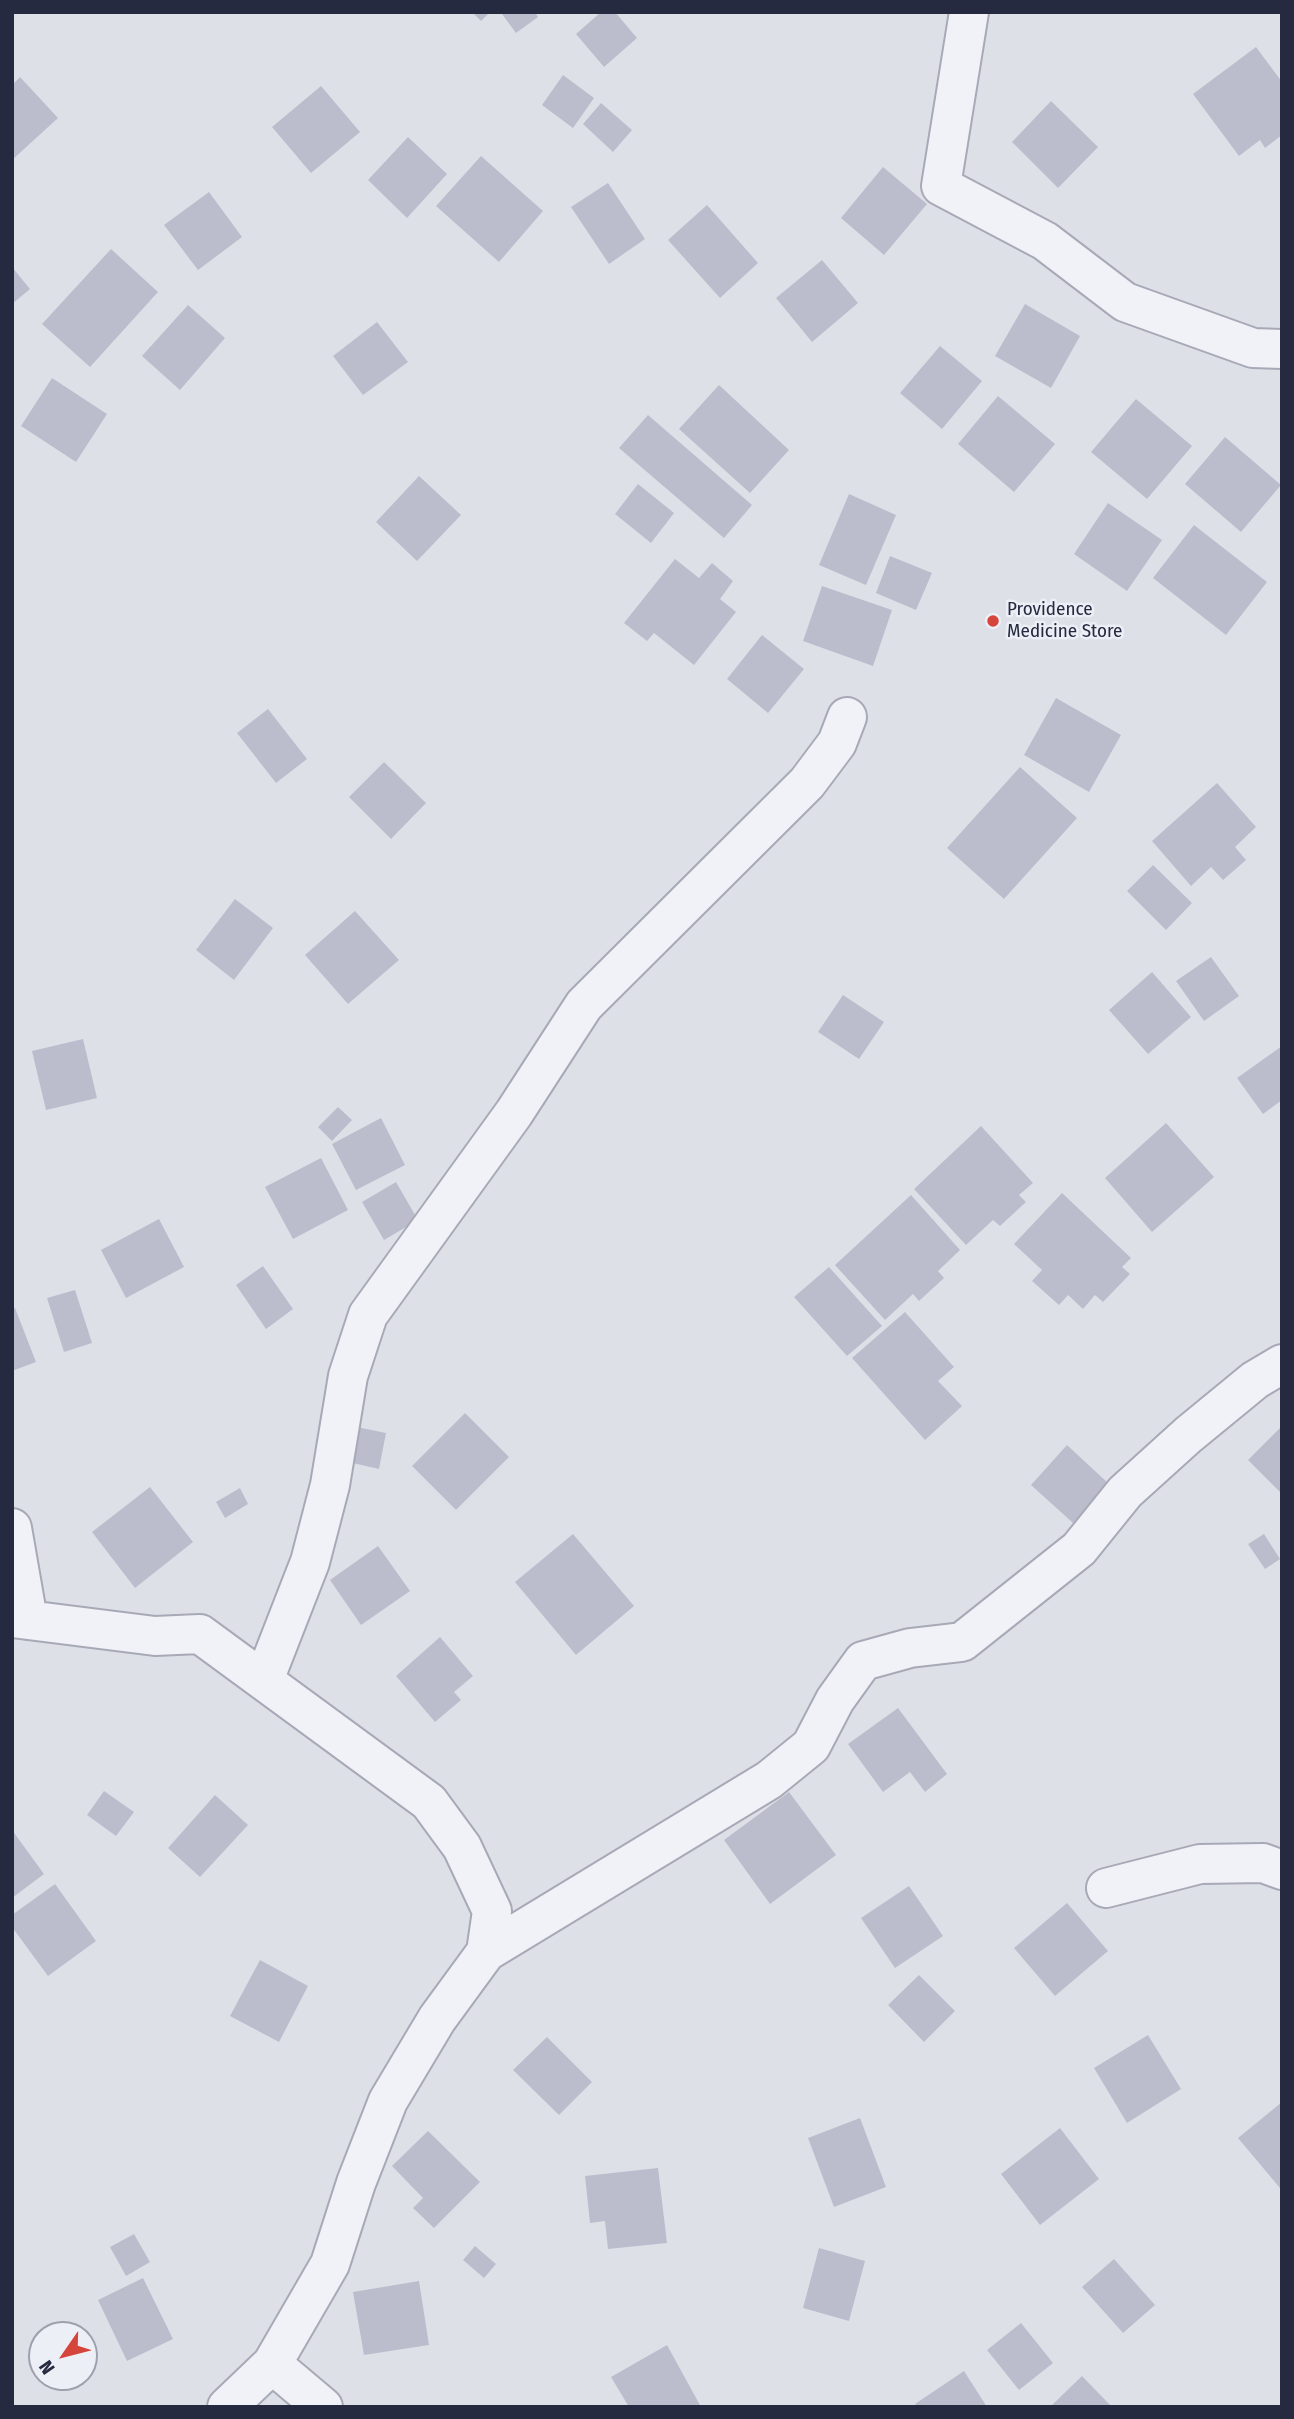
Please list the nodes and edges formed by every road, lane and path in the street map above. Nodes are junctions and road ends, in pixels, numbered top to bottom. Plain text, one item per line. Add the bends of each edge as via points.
1 (969, 12) edge
2 (1282, 348) edge
3 (847, 717) dead end
4 (1282, 1364) edge
5 (12, 1528) edge
6 (20, 1619) edge
7 (264, 1680) junction
8 (1282, 1870) edge
9 (1106, 1888) dead end
10 (486, 1952) junction
11 (272, 2364) junction
12 (227, 2407) edge
13 (323, 2407) edge

1 - 2 street via 941,186 1045,241 1125,302 1253,348
3 - 7 street via 837,743 807,783 584,1005 368,1315 348,1376 330,1485 310,1562
4 - 10 street via 1255,1380 1188,1435 1125,1492 1079,1549 962,1642 910,1648 863,1661 835,1700 811,1746 769,1780
5 - 6 street
6 - 7 street via 155,1636 200,1634
7 - 10 street via 429,1802 461,1847 492,1911
8 - 9 street via 1264,1863 1200,1864
10 - 11 street via 437,2019 388,2101 330,2264
11 - 12 street
11 - 13 street

